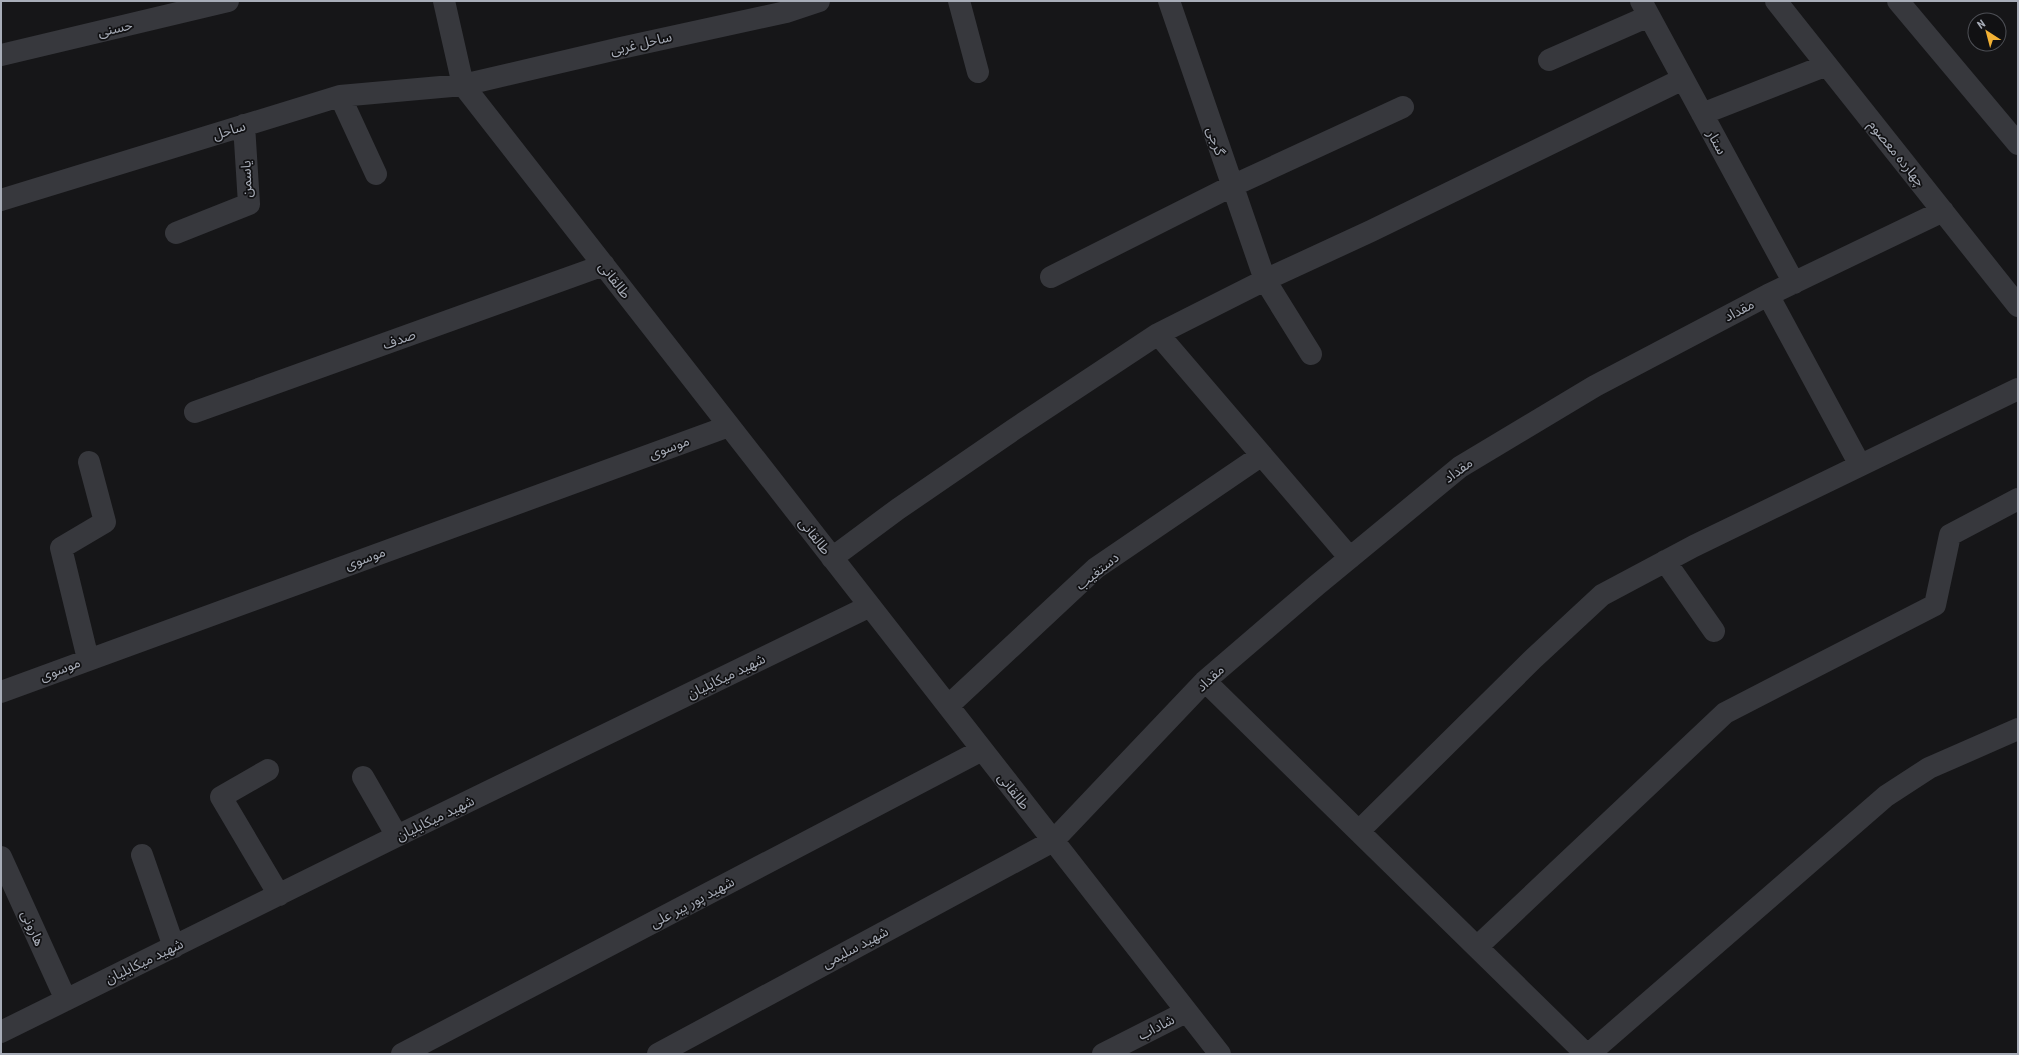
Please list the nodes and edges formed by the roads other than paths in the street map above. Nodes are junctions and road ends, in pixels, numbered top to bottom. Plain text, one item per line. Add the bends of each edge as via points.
1 (228, 1) edge
2 (444, 1) edge
3 (820, 1) edge
4 (959, 1) edge
5 (1169, 1) edge
6 (1776, 1) edge
7 (1898, 1) edge
8 (1645, 8) edge
9 (1, 55) edge
10 (1549, 60) dead end
11 (1827, 65) junction
12 (978, 72) dead end
13 (1683, 79) junction
14 (463, 85) junction
15 (340, 96) junction
16 (1403, 107) dead end
17 (1702, 114) junction
18 (244, 125) junction
19 (2018, 144) edge
20 (376, 174) dead end
21 (1232, 186) junction
22 (1, 200) edge
23 (1943, 211) junction
24 (176, 233) dead end
25 (604, 265) junction
26 (1051, 277) dead end
27 (1265, 280) junction
28 (1794, 283) junction
29 (1768, 295) junction
30 (2018, 306) edge
31 (1158, 334) junction
32 (1311, 354) dead end
33 (2018, 388) edge
34 (195, 412) dead end
35 (729, 426) junction
36 (1262, 455) junction
37 (89, 462) dead end
38 (1860, 465) junction
39 (2018, 499) edge
40 (832, 558) junction
41 (1350, 558) junction
42 (1665, 561) junction
43 (870, 606) junction
44 (1714, 631) dead end
45 (88, 659) junction
46 (1205, 681) junction
47 (1, 692) edge
48 (948, 706) junction
49 (2016, 734) edge
50 (982, 750) junction
51 (268, 770) dead end
52 (363, 777) dead end
53 (1359, 831) junction
54 (397, 836) junction
55 (1053, 841) junction
56 (142, 854) dead end
57 (1, 857) edge
58 (279, 895) junction
59 (174, 947) junction
60 (1477, 947) junction
61 (66, 1000) junction
62 (1186, 1012) junction
63 (1, 1032) edge
64 (402, 1054) edge
65 (658, 1054) edge
66 (1103, 1054) edge
67 (1220, 1054) edge
68 (1586, 1054) edge
69 (1589, 1054) edge

1 - 9 street, حسنی
2 - 14 street, طالقانی
3 - 14 street, ساحل غربی via 786,12
4 - 12 street
5 - 21 street, گرجی
6 - 11 street, چهارده معصوم
7 - 19 street
8 - 10 street
8 - 13 street, ستار
11 - 17 street
11 - 23 street, چهارده معصوم
13 - 17 street, ستار
13 - 27 street
14 - 15 street, ساحل
14 - 25 street, طالقانی
15 - 18 street, ساحل
15 - 20 street
16 - 21 street
17 - 28 street, ستار
18 - 22 street, ساحل
18 - 24 street, یاسمن via 249,204
21 - 26 street
21 - 27 street, گرجی
23 - 28 street, مقداد
23 - 30 street, چهارده معصوم
25 - 34 street, صدف
25 - 35 street, طالقانی
27 - 31 street
27 - 32 street, گرجی
28 - 29 street, مقداد
29 - 38 street
29 - 41 street, مقداد via 1595,386 1460,467
31 - 36 street
31 - 40 street via 898,509
33 - 38 street
35 - 40 street, طالقانی
35 - 45 street, موسوی
36 - 41 street
36 - 48 street, دستغیب via 1096,568
37 - 45 street via 105,522 61,548
38 - 42 street
39 - 60 street via 1950,535 1935,605 1725,712
40 - 43 street, طالقانی
41 - 46 street, مقداد
42 - 44 street
42 - 53 street via 1602,595 1533,659
43 - 48 street, طالقانی
43 - 54 street, شهید میکایلیان
45 - 47 street, موسوی
46 - 53 street
46 - 55 street, مقداد
48 - 50 street, طالقانی
49 - 69 street via 1929,768 1886,796
50 - 55 street, طالقانی
50 - 64 street, شهید پور پیر علی
51 - 58 street via 221,797
52 - 54 street
53 - 60 street
54 - 58 street, شهید میکایلیان
55 - 62 street, طالقانی
55 - 65 street, شهید سلیمی
56 - 59 street
57 - 61 street, هارونی
58 - 59 street, شهید میکایلیان
59 - 61 street, شهید میکایلیان
60 - 68 street
61 - 63 street, شهید میکایلیان
62 - 66 street, شاداب
62 - 67 street, طالقانی

